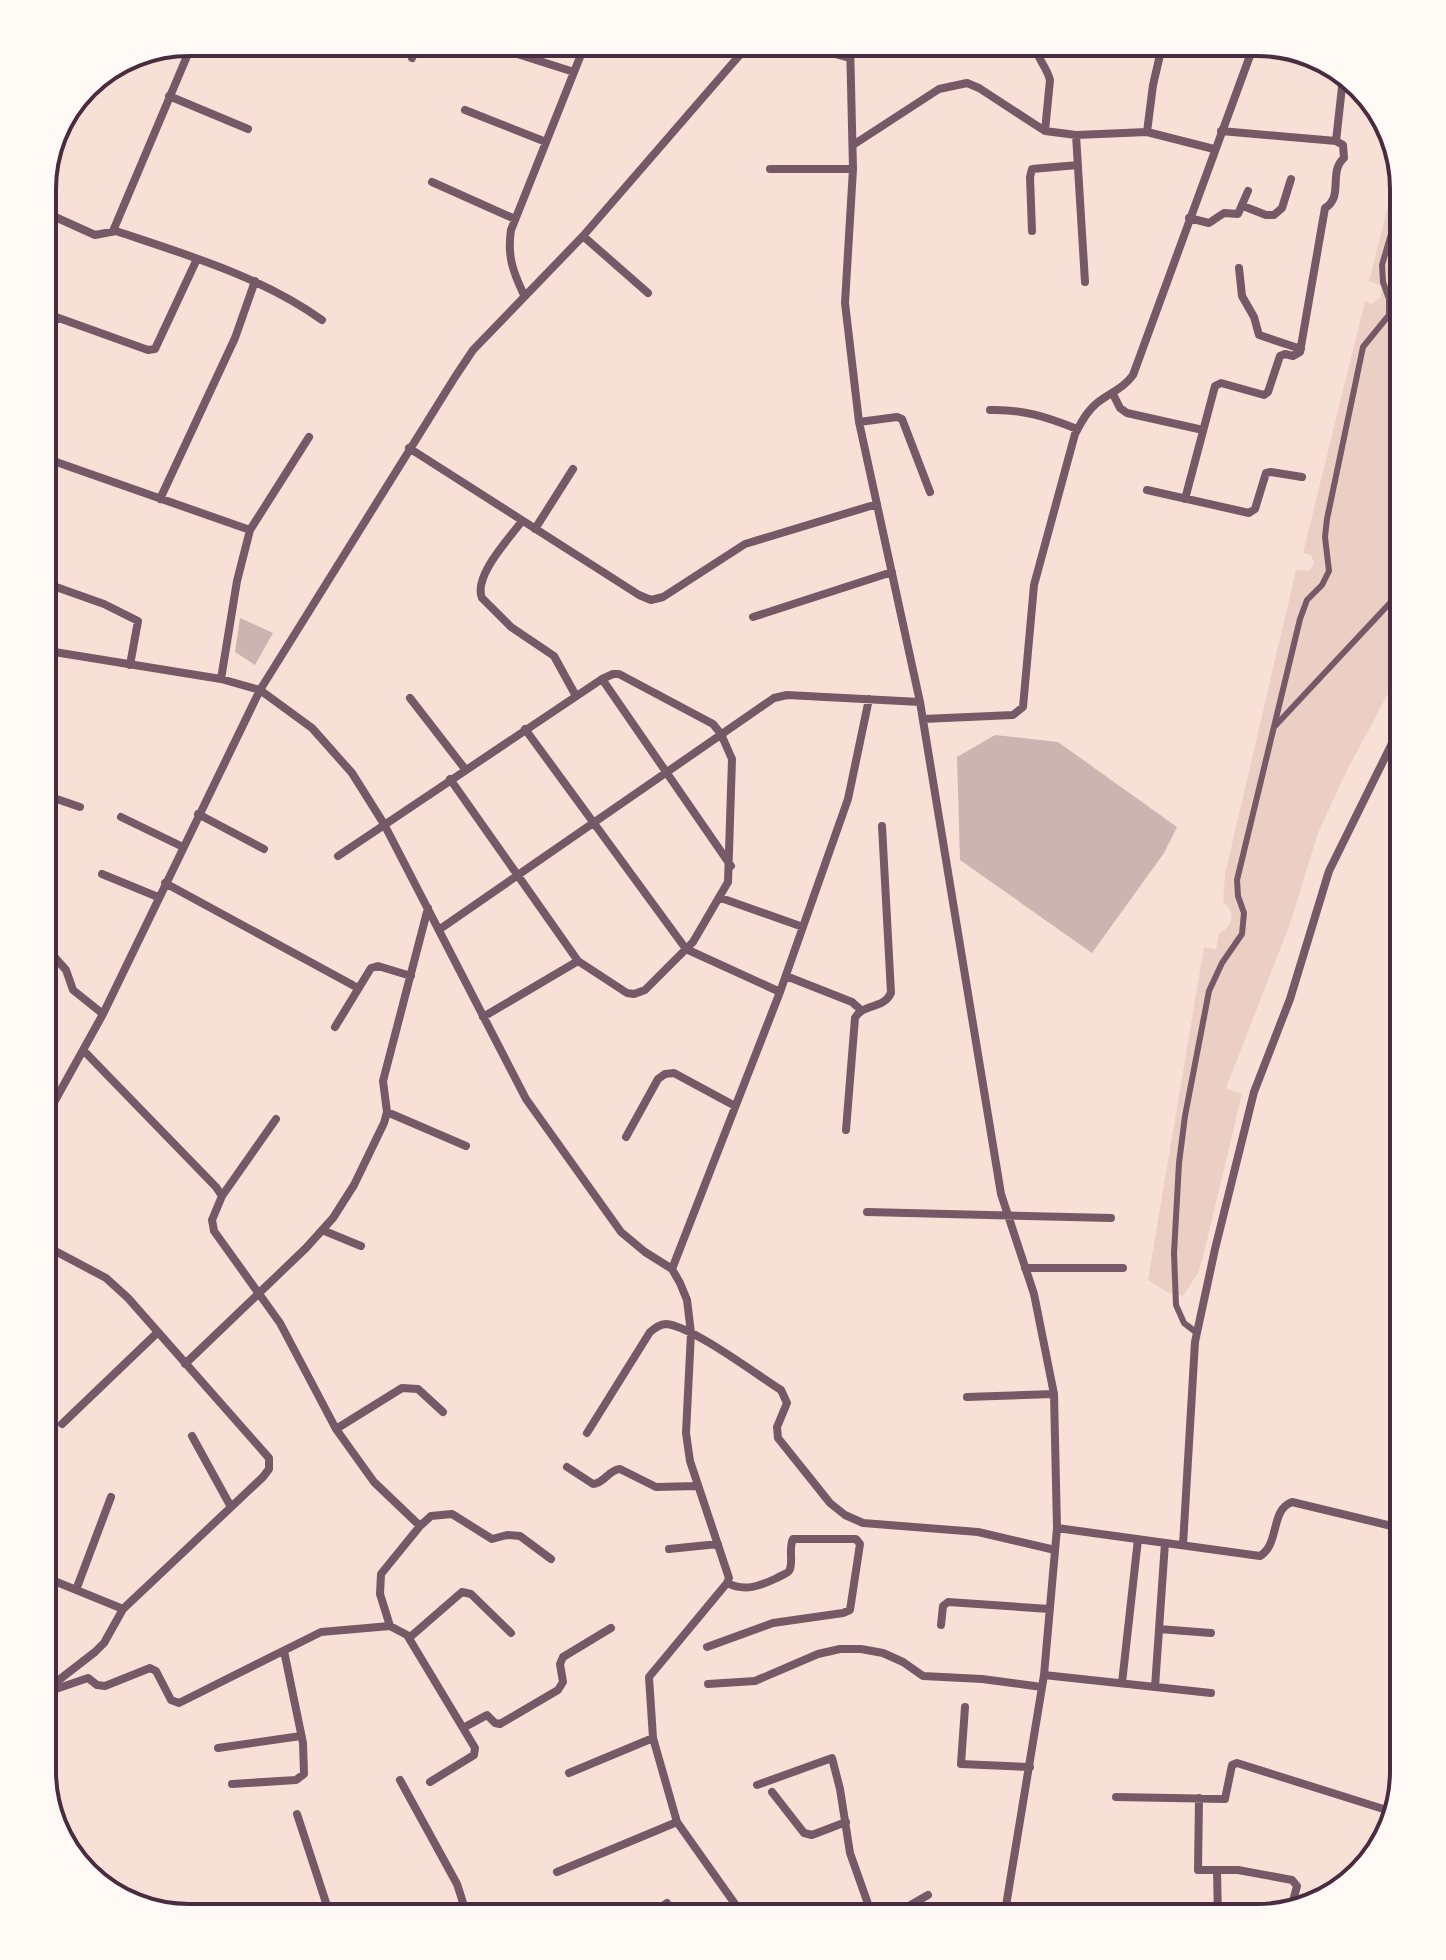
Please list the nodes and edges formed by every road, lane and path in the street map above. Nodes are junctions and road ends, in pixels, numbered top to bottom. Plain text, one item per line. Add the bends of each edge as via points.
1 (187, 56) edge
2 (524, 56) edge
3 (580, 56) edge
4 (739, 56) edge
5 (842, 56) edge
6 (1037, 56) edge
7 (1161, 56) edge
8 (1250, 56) edge
9 (850, 58) joint
10 (574, 72) junction
11 (1342, 87) edge
12 (169, 96) junction
13 (465, 110) dead end
14 (248, 129) dead end
15 (1045, 131) junction
16 (1221, 131) junction
17 (1147, 132) junction
18 (1076, 135) junction
19 (1336, 141) junction
20 (546, 142) junction
21 (853, 145) junction
22 (1214, 149) junction
23 (1078, 165) junction
24 (770, 169) dead end
25 (853, 169) junction
26 (1291, 179) dead end
27 (432, 182) dead end
28 (1248, 191) dead end
29 (1243, 206) junction
30 (56, 217) edge
31 (1189, 218) junction
32 (515, 219) junction
33 (113, 231) junction
34 (1032, 231) dead end
35 (583, 236) junction
36 (1390, 237) edge
37 (197, 259) junction
38 (1239, 268) dead end
39 (255, 281) junction
40 (1085, 282) dead end
41 (648, 293) dead end
42 (524, 295) junction
43 (56, 317) edge
44 (322, 320) dead end
45 (1301, 349) junction
46 (1113, 394) junction
47 (990, 410) dead end
48 (859, 422) junction
49 (1077, 429) junction
50 (1203, 430) junction
51 (309, 437) dead end
52 (409, 448) junction
53 (56, 462) edge
54 (573, 469) dead end
55 (1302, 477) dead end
56 (1147, 490) dead end
57 (930, 492) dead end
58 (160, 499) junction
59 (1185, 499) junction
60 (877, 504) junction
61 (522, 521) junction
62 (535, 529) junction
63 (250, 530) junction
64 (892, 572) junction
65 (56, 587) edge
66 (1390, 603) edge
67 (753, 617) dead end
68 (56, 652) edge
69 (130, 665) junction
70 (221, 679) junction
71 (602, 679) junction
72 (260, 690) junction
73 (576, 696) junction
74 (410, 698) dead end
75 (869, 699) junction
76 (920, 702) junction
77 (923, 719) junction
78 (525, 729) junction
79 (1272, 729) junction
80 (721, 734) junction
81 (1390, 747) edge
82 (465, 769) junction
83 (667, 773) junction
84 (450, 779) junction
85 (56, 799) edge
86 (80, 807) dead end
87 (198, 814) junction
88 (121, 817) dead end
89 (593, 822) junction
90 (384, 824) junction
91 (882, 826) dead end
92 (183, 847) junction
93 (264, 849) dead end
94 (338, 856) dead end
95 (731, 866) junction
96 (102, 874) dead end
97 (517, 875) junction
98 (165, 883) junction
99 (158, 897) junction
100 (721, 898) junction
101 (428, 908) junction
102 (803, 927) junction
103 (440, 929) junction
104 (686, 949) junction
105 (56, 959) edge
106 (578, 961) junction
107 (411, 976) junction
108 (786, 976) junction
109 (358, 988) junction
110 (780, 992) junction
111 (861, 1010) junction
112 (103, 1014) junction
113 (483, 1017) junction
114 (335, 1027) dead end
115 (83, 1050) junction
116 (56, 1099) edge
117 (735, 1106) junction
118 (387, 1112) junction
119 (276, 1119) dead end
120 (846, 1130) dead end
121 (626, 1137) dead end
122 (466, 1146) dead end
123 (222, 1196) junction
124 (867, 1212) dead end
125 (1007, 1216) junction
126 (1111, 1218) dead end
127 (322, 1230) junction
128 (361, 1246) dead end
129 (56, 1251) edge
130 (1025, 1268) junction
131 (1123, 1268) dead end
132 (672, 1269) junction
133 (258, 1294) junction
134 (158, 1332) junction
135 (691, 1333) junction
136 (1197, 1333) junction
137 (185, 1364) junction
138 (1054, 1394) junction
139 (967, 1397) dead end
140 (443, 1412) dead end
141 (62, 1424) dead end
142 (336, 1429) junction
143 (587, 1433) dead end
144 (192, 1436) dead end
145 (567, 1467) dead end
146 (697, 1486) junction
147 (111, 1497) dead end
148 (231, 1507) junction
149 (420, 1526) junction
150 (1390, 1526) edge
151 (1057, 1528) junction
152 (1138, 1539) junction
153 (1165, 1543) junction
154 (718, 1544) junction
155 (1183, 1545) junction
156 (669, 1549) dead end
157 (1055, 1550) junction
158 (551, 1559) dead end
159 (56, 1582) edge
160 (727, 1583) junction
161 (76, 1590) junction
162 (123, 1609) junction
163 (1049, 1609) junction
164 (941, 1625) dead end
165 (390, 1626) junction
166 (611, 1628) dead end
167 (1159, 1629) junction
168 (511, 1633) dead end
169 (1211, 1633) dead end
170 (409, 1638) junction
171 (707, 1647) dead end
172 (284, 1651) junction
173 (1044, 1675) junction
174 (56, 1682) edge
175 (1122, 1683) junction
176 (708, 1684) dead end
177 (1042, 1687) junction
178 (1155, 1687) junction
179 (56, 1688) edge
180 (1211, 1693) dead end
181 (965, 1707) dead end
182 (463, 1728) junction
183 (301, 1736) junction
184 (653, 1738) junction
185 (218, 1748) dead end
186 (1030, 1767) junction
187 (569, 1773) dead end
188 (400, 1780) dead end
189 (430, 1782) dead end
190 (232, 1784) dead end
191 (757, 1785) dead end
192 (772, 1792) dead end
193 (1116, 1797) dead end
194 (1199, 1798) junction
195 (1384, 1809) edge
196 (297, 1814) dead end
197 (677, 1822) junction
198 (846, 1822) junction
199 (1217, 1870) junction
200 (557, 1872) dead end
201 (928, 1895) dead end
202 (1296, 1898) edge
203 (326, 1904) edge
204 (463, 1904) edge
205 (735, 1904) edge
206 (868, 1904) edge
207 (912, 1904) edge
208 (1006, 1904) edge
209 (1218, 1904) edge

1 - 12 street
2 - 10 street
3 - 10 street
4 - 35 street
5 - 9 street
6 - 15 street via 1050,80
7 - 17 street
8 - 16 street
9 - 21 street
10 - 20 street
11 - 19 street
12 - 14 street
12 - 33 street
13 - 20 street
15 - 18 street
15 - 21 street via 979,88 953,84
16 - 19 street
16 - 22 street
17 - 18 street
17 - 22 street
18 - 23 street
19 - 45 street via 1343,145 1344,158 1336,166 1335,198 1325,208
20 - 32 street
21 - 25 street
22 - 31 street
23 - 34 street via 1032,169
23 - 40 street
24 - 25 street
25 - 48 street via 845,303
26 - 29 street via 1282,208 1274,215
27 - 32 street
28 - 29 street
29 - 31 street via 1238,214 1224,213 1209,223
30 - 33 street via 95,235
31 - 46 street via 1133,375
32 - 42 street via 508,249
33 - 37 street
35 - 41 street
35 - 42 street
36 - 79 lane via 1382,265 1389,315 1363,347 1327,519 1329,571 1303,609
37 - 39 street
37 - 43 street via 155,349
38 - 45 street via 1242,296 1259,335
39 - 44 street
39 - 58 street via 235,338
42 - 52 street via 473,350
45 - 50 street via 1297,355 1280,356 1268,392 1262,395 1216,385
46 - 49 street via 1097,403
46 - 50 street via 1127,413
47 - 49 street via 1017,409
48 - 57 street via 902,419
48 - 60 street
49 - 77 street via 1034,585 1023,707 1013,715
50 - 59 street
51 - 63 street
52 - 61 street
52 - 72 street
53 - 58 street
54 - 62 street
55 - 59 street via 1267,472 1249,513
56 - 59 street
58 - 63 street
60 - 62 street via 745,544 651,600
60 - 64 street
61 - 62 street
61 - 73 street via 481,578 482,598 511,627 554,656
63 - 70 street
64 - 67 street
64 - 76 street
65 - 69 street via 138,621
66 - 79 lane
68 - 69 street
69 - 70 street
70 - 72 street
71 - 73 street
71 - 80 street via 625,676 713,724
71 - 83 street
72 - 87 street
72 - 90 street via 312,728 352,773
73 - 78 street
74 - 82 street
75 - 76 street
75 - 80 street via 774,698
75 - 102 street via 848,799
76 - 77 street
77 - 125 street
78 - 82 street
78 - 89 street
79 - 136 lane via 1237,880 1242,934 1209,991 1179,1163 1176,1305 1184,1323
80 - 83 street
80 - 95 street via 732,759
81 - 136 street via 1329,871 1290,999 1254,1092
82 - 84 street
83 - 89 street
83 - 95 street
84 - 90 street
84 - 97 street
85 - 86 street
87 - 92 street
87 - 93 street
88 - 92 street
89 - 97 street
89 - 104 street
90 - 94 street
90 - 101 street
91 - 111 street via 891,993 883,1004
92 - 98 street
95 - 100 street
96 - 99 street
97 - 103 street
97 - 106 street
98 - 99 street
98 - 109 street
99 - 112 street
100 - 102 street
100 - 104 street
101 - 103 street
101 - 107 street
102 - 108 street
103 - 113 street
104 - 106 street via 645,990 634,994
104 - 110 street
105 - 112 street via 73,990
106 - 113 street
107 - 109 street via 374,966
107 - 118 street via 383,1081
108 - 110 street
108 - 111 street
109 - 114 street
110 - 117 street
111 - 120 street via 855,1018
112 - 115 street
113 - 132 street via 526,1099 621,1232
115 - 116 street
115 - 123 street
117 - 121 street via 674,1073 665,1074
117 - 132 street
118 - 122 street
118 - 127 street via 354,1185
119 - 123 street
123 - 133 street via 211,1226
124 - 125 street
125 - 126 street
125 - 130 street
127 - 128 street
127 - 133 street
129 - 134 street via 106,1278
130 - 131 street
130 - 138 street
132 - 135 street via 687,1300
133 - 137 street
133 - 142 street via 280,1323
134 - 137 street
134 - 141 street
135 - 143 street via 656,1326
135 - 146 street via 686,1433
135 - 157 street via 781,1390 787,1403 778,1438 845,1515 863,1523 978,1532
136 - 155 street
137 - 148 street via 269,1458 267,1473
138 - 139 street
138 - 151 street
140 - 142 street via 418,1389 402,1388
142 - 149 street via 374,1482
144 - 148 street
145 - 146 street via 593,1484 620,1469 656,1487
146 - 154 street
147 - 161 street
148 - 162 street
149 - 158 street via 431,1516 452,1514 488,1538 520,1536
149 - 165 street via 381,1574 380,1594
150 - 155 street via 1292,1502 1282,1510 1270,1549 1260,1556
151 - 152 street
151 - 157 street
152 - 153 street
152 - 175 street
153 - 155 street
153 - 167 street
154 - 156 street
154 - 160 street via 728,1568
157 - 163 street
159 - 161 street
160 - 171 street via 757,1587 787,1573 793,1539 856,1539 860,1544 850,1610 773,1623
160 - 184 street via 649,1677
161 - 162 street
162 - 174 street via 104,1643
163 - 164 street via 948,1602
163 - 173 street
165 - 170 street
165 - 172 street via 321,1632
166 - 182 street via 563,1657 558,1690 500,1724 487,1715
167 - 169 street
167 - 178 street
168 - 170 street via 471,1594 462,1592
170 - 182 street
172 - 179 street via 179,1703 171,1700 150,1668 105,1686 88,1678
172 - 183 street
173 - 175 street
173 - 177 street
175 - 178 street
176 - 177 street via 755,1681 818,1654 861,1649 883,1653 923,1676
177 - 186 street
178 - 180 street
181 - 186 street via 961,1764
182 - 189 street via 474,1755
183 - 185 street
183 - 190 street via 302,1777
184 - 187 street
184 - 197 street
186 - 208 street
188 - 204 street
191 - 198 street via 830,1757
192 - 198 street via 804,1833
193 - 194 street
194 - 195 street via 1225,1799 1232,1765 1237,1763
194 - 199 street via 1198,1870
196 - 203 street
197 - 200 street
197 - 205 street
198 - 206 street via 850,1853
199 - 202 street via 1292,1880
199 - 209 street
201 - 207 street

